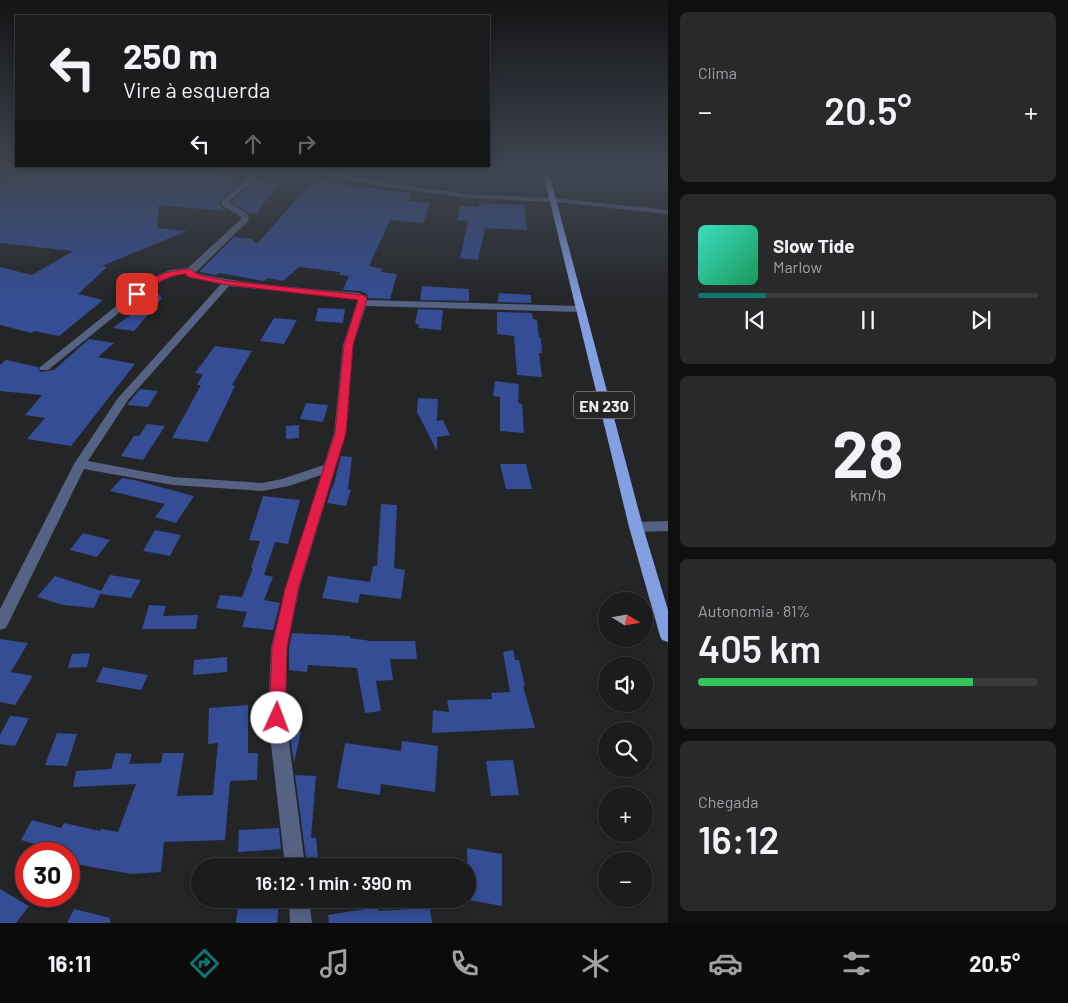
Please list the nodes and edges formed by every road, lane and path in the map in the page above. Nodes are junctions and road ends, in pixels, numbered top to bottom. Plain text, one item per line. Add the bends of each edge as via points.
1 (245, 216) edge
2 (558, 216) edge
3 (190, 271) junction
4 (228, 283) junction
5 (362, 303) junction
6 (580, 309) junction
7 (44, 368) dead end
8 (80, 464) junction
9 (330, 467) junction
10 (668, 526) edge
11 (636, 527) junction
12 (0, 624) edge
13 (668, 636) edge
14 (294, 858) edge
15 (300, 908) edge
16 (301, 923) edge

1 - 3 street via 245,220
2 - 6 main road, EN 230
3 - 4 street via 197,277
3 - 7 street via 173,272 153,281
4 - 5 street via 359,296 363,298
4 - 8 street via 124,398
5 - 6 street
5 - 9 street via 348,345 340,433
6 - 11 main road, EN 230
8 - 9 street via 173,481 262,487
8 - 12 street
9 - 14 street via 292,589 279,648 277,718
10 - 11 street
11 - 13 main road, EN 230
15 - 16 street

